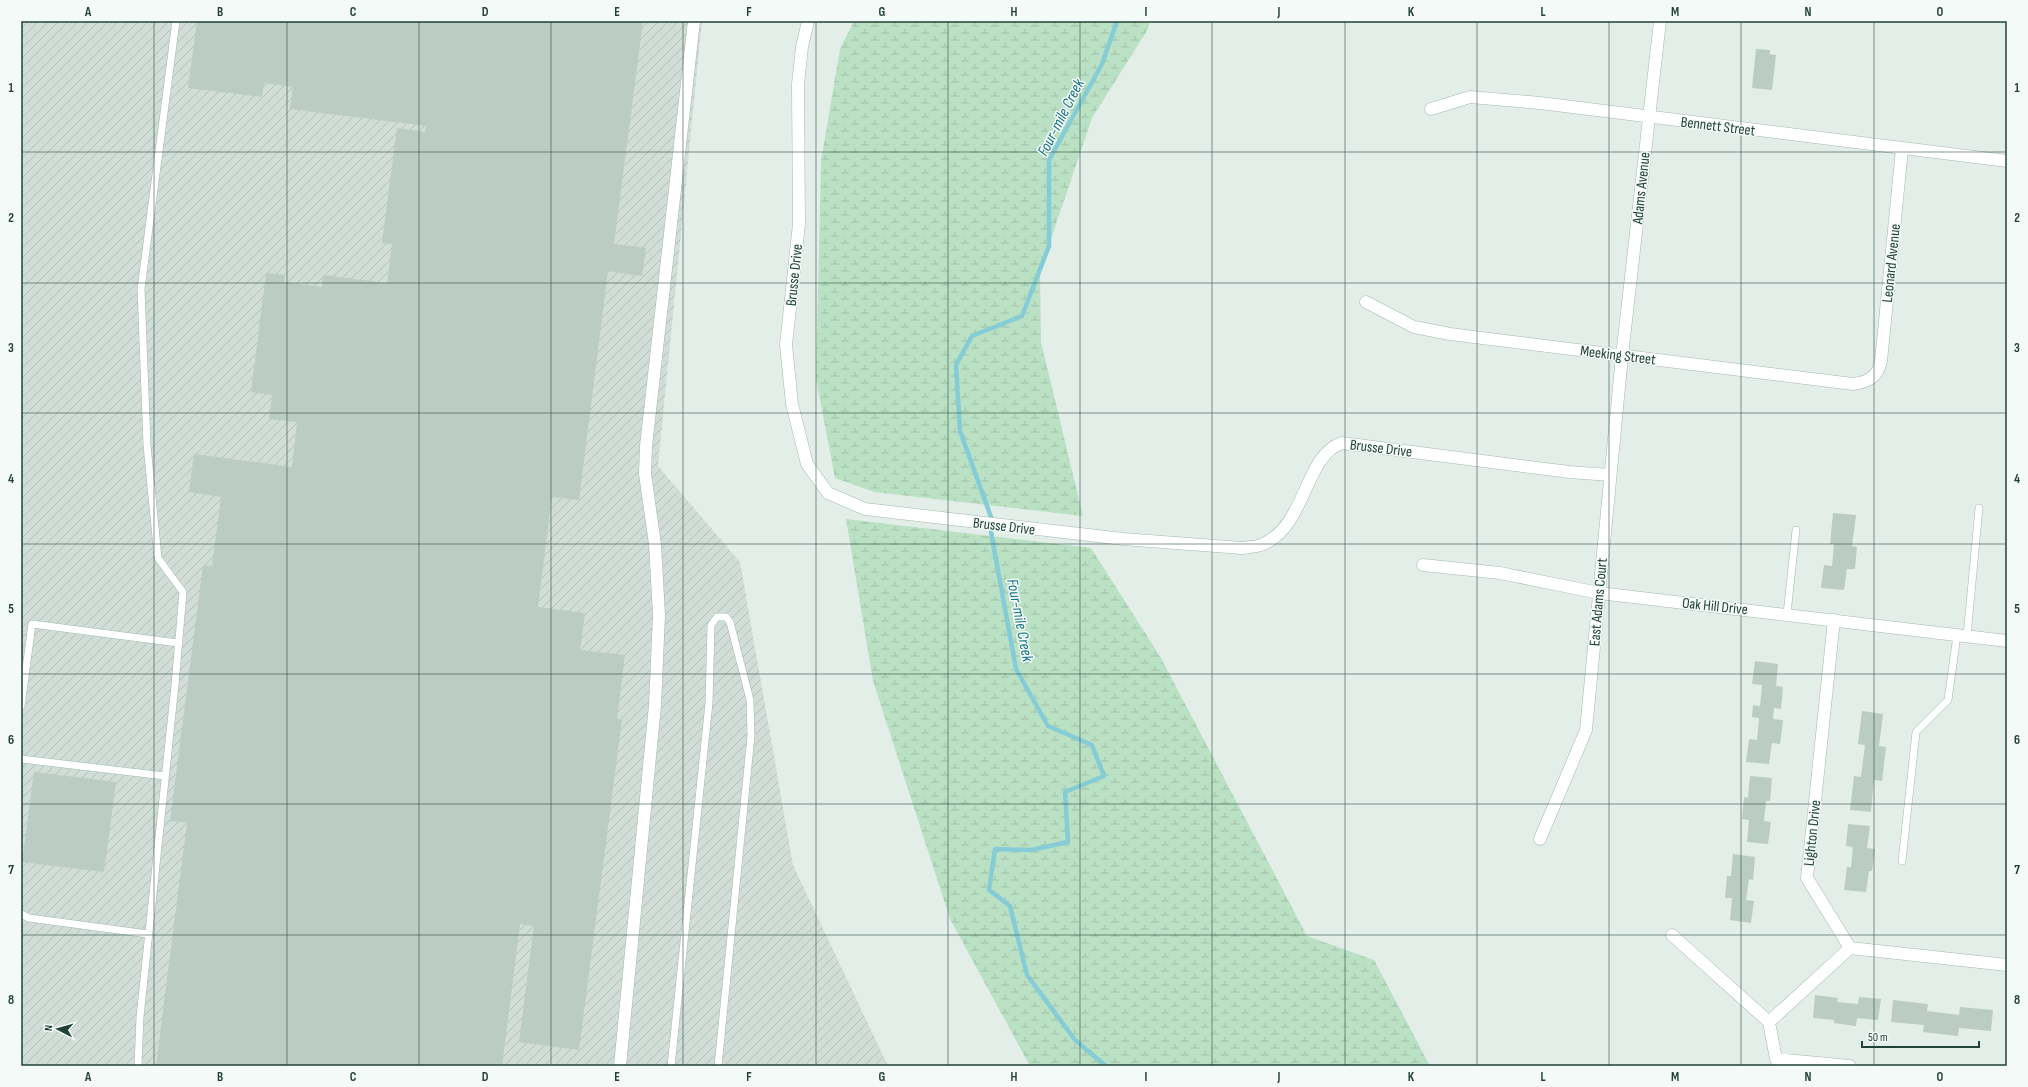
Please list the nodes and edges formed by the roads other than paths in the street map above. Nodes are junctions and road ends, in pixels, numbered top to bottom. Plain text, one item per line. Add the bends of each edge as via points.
1 (176, 21) edge
2 (694, 21) edge
3 (808, 21) edge
4 (1660, 21) edge
5 (1431, 109) dead end
6 (1649, 118) junction
7 (1902, 149) junction
8 (2007, 161) edge
9 (1366, 302) dead end
10 (1622, 356) junction
11 (1875, 376) joint
12 (1610, 475) junction
13 (1979, 508) dead end
14 (1796, 530) dead end
15 (1423, 565) dead end
16 (1599, 593) junction
17 (1787, 614) junction
18 (1834, 620) junction
19 (1962, 636) junction
20 (2007, 641) edge
21 (178, 644) junction
22 (21, 706) edge
23 (21, 759) edge
24 (165, 776) junction
25 (1540, 839) dead end
26 (1902, 861) dead end
27 (21, 914) edge
28 (148, 934) junction
29 (1672, 935) dead end
30 (1850, 948) junction
31 (2007, 965) edge
32 (1768, 1022) junction
33 (138, 1066) edge
34 (620, 1066) edge
35 (671, 1066) edge
36 (718, 1066) edge
37 (1850, 1066) edge

1 - 21 lane via 141,290 147,445 158,558 182,592
2 - 34 street via 646,446 645,474 655,544 659,615 656,705
3 - 12 street, Brusse Drive via 798,84 799,224 786,345 792,404 807,464 828,493 865,509 1123,539 1242,548 1261,545 1283,530 1290,522 1321,460 1333,446 1342,443
4 - 6 street, Adams Avenue
5 - 6 street, Bennett Street via 1470,97 1540,103
6 - 7 street, Bennett Street
6 - 10 street, Adams Avenue
7 - 8 street, Bennett Street
7 - 11 street, Leonard Avenue via 1881,361
9 - 10 street, Meeking Street via 1414,327
10 - 11 street, Meeking Street via 1853,384 1865,382
10 - 12 street, East Adams Court
12 - 16 street, East Adams Court
13 - 19 lane
14 - 17 lane
15 - 16 street, Oak Hill Drive via 1500,574
16 - 17 street, Oak Hill Drive
16 - 25 street, East Adams Court via 1586,730
17 - 18 street, Oak Hill Drive
18 - 19 street, Oak Hill Drive
18 - 30 street, Lighton Drive via 1807,878
19 - 20 street, Oak Hill Drive
19 - 26 lane via 1948,700 1916,732
21 - 22 lane via 32,624
21 - 24 lane
23 - 24 lane
24 - 28 lane
27 - 28 lane via 29,918
28 - 33 lane
29 - 32 street
30 - 31 street
30 - 32 street
32 - 37 street via 1776,1059
35 - 36 lane via 709,703 711,626 717,617 726,617 730,622 750,700 751,736

